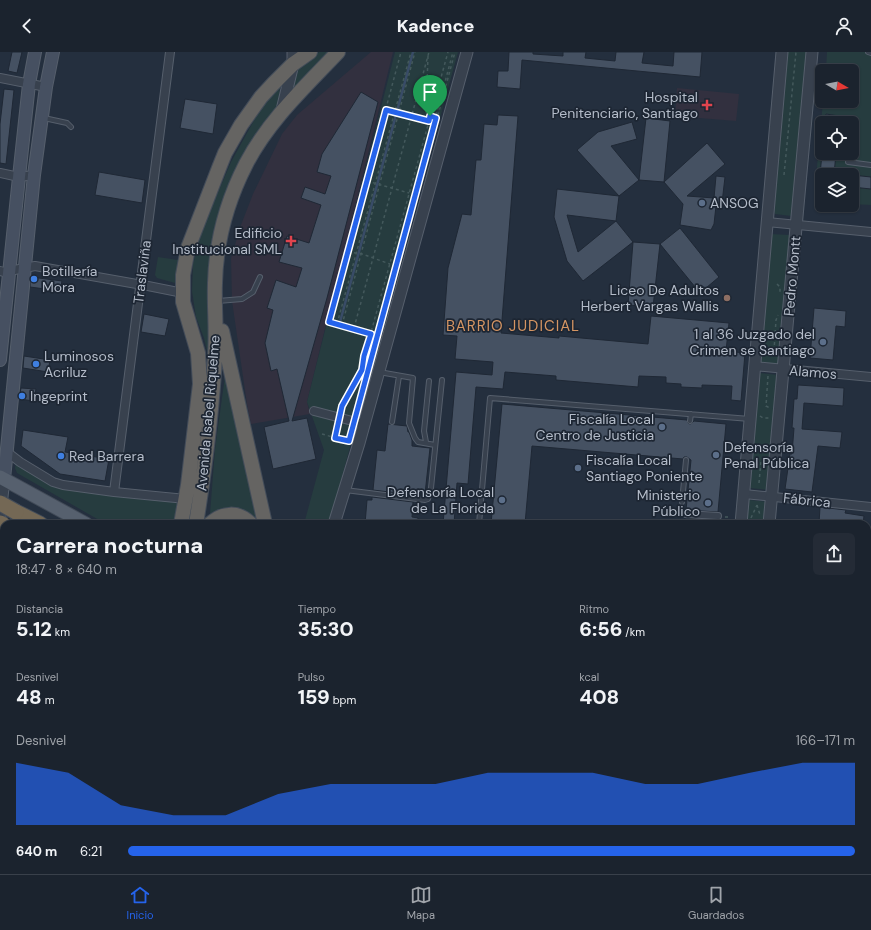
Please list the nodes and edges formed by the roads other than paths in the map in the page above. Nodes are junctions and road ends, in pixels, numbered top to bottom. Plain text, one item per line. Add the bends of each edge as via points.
1 (35, 52) edge
2 (53, 52) edge
3 (170, 52) edge
4 (310, 52) edge
5 (338, 52) edge
6 (467, 52) edge
7 (782, 52) edge
8 (812, 52) edge
9 (293, 58) edge
10 (0, 78) edge
11 (29, 84) junction
12 (46, 87) junction
13 (282, 110) junction
14 (42, 117) junction
15 (71, 127) dead end
16 (848, 162) dead end
17 (871, 165) edge
18 (0, 173) edge
19 (34, 175) junction
20 (19, 177) junction
21 (767, 222) junction
22 (796, 225) junction
23 (871, 232) edge
24 (25, 268) junction
25 (4, 271) edge
26 (260, 277) dead end
27 (140, 285) junction
28 (183, 293) junction
29 (215, 300) junction
30 (17, 351) junction
31 (1, 355) edge
32 (754, 366) junction
33 (783, 369) junction
34 (379, 372) junction
35 (399, 376) junction
36 (871, 377) edge
37 (442, 380) dead end
38 (429, 381) dead end
39 (314, 411) dead end
40 (690, 414) junction
41 (750, 420) junction
42 (690, 421) dead end
43 (392, 422) dead end
44 (359, 423) junction
45 (426, 442) junction
46 (435, 445) junction
47 (7, 452) junction
48 (686, 460) dead end
49 (2, 478) edge
50 (345, 490) junction
51 (114, 492) junction
52 (744, 494) junction
53 (772, 497) junction
54 (186, 498) junction
55 (682, 502) dead end
56 (0, 503) edge
57 (871, 507) edge
58 (686, 514) dead end
59 (0, 515) edge
60 (718, 516) dead end
61 (32, 520) edge
62 (79, 520) edge
63 (182, 520) edge
64 (196, 520) edge
65 (215, 520) edge
66 (245, 520) edge
67 (263, 520) edge
68 (335, 520) edge
69 (479, 520) edge
70 (745, 520) edge
71 (769, 520) edge

1 - 11 main road
2 - 12 main road
3 - 27 street, Traslaviña
4 - 9 highway, Avenida Isabel Riquelme
5 - 13 highway, Avenida Isabel Riquelme
6 - 34 street
7 - 21 street
8 - 22 street, Pedro Montt
9 - 13 street
9 - 28 highway, Avenida Isabel Riquelme via 253,107 225,153 188,248
10 - 11 street
11 - 12 street
11 - 20 main road
12 - 14 main road
13 - 29 highway, Avenida Isabel Riquelme via 253,152 231,199 218,250
14 - 15 lane via 67,123
14 - 19 main road
16 - 17 lane
18 - 20 street
19 - 20 street
19 - 24 main road
20 - 25 main road
21 - 22 street
21 - 32 street
22 - 23 street
22 - 33 street, Pedro Montt
24 - 25 street
24 - 27 street via 35,266
24 - 30 main road
25 - 31 main road
26 - 29 lane via 253,292 242,299 222,302
27 - 28 street
27 - 51 street, Traslaviña
28 - 54 highway, Avenida Isabel Riquelme via 185,311 198,354 200,384
29 - 64 highway, Avenida Isabel Riquelme via 213,388
29 - 67 highway
30 - 31 main road
30 - 47 main road
32 - 33 street, Alamos
32 - 41 street
33 - 36 street, Alamos
33 - 53 street, Pedro Montt via 773,415
34 - 35 lane
34 - 44 street
35 - 43 lane
35 - 45 lane via 414,378 409,423 418,442
37 - 46 lane
38 - 45 lane via 424,431
39 - 44 street
40 - 41 lane
40 - 42 lane
40 - 69 lane via 490,398
41 - 52 street
44 - 50 street
45 - 46 lane
46 - 50 lane via 428,499
47 - 49 main road
47 - 51 street via 53,482
48 - 55 lane
49 - 59 street
49 - 62 main road
50 - 68 street
51 - 54 street
52 - 53 street, Fábrica
52 - 70 street
53 - 57 street, Fábrica
53 - 71 street, Pedro Montt
54 - 63 highway, Avenida Isabel Riquelme
56 - 61 highway, bridge
58 - 60 street
65 - 66 highway via 227,514

